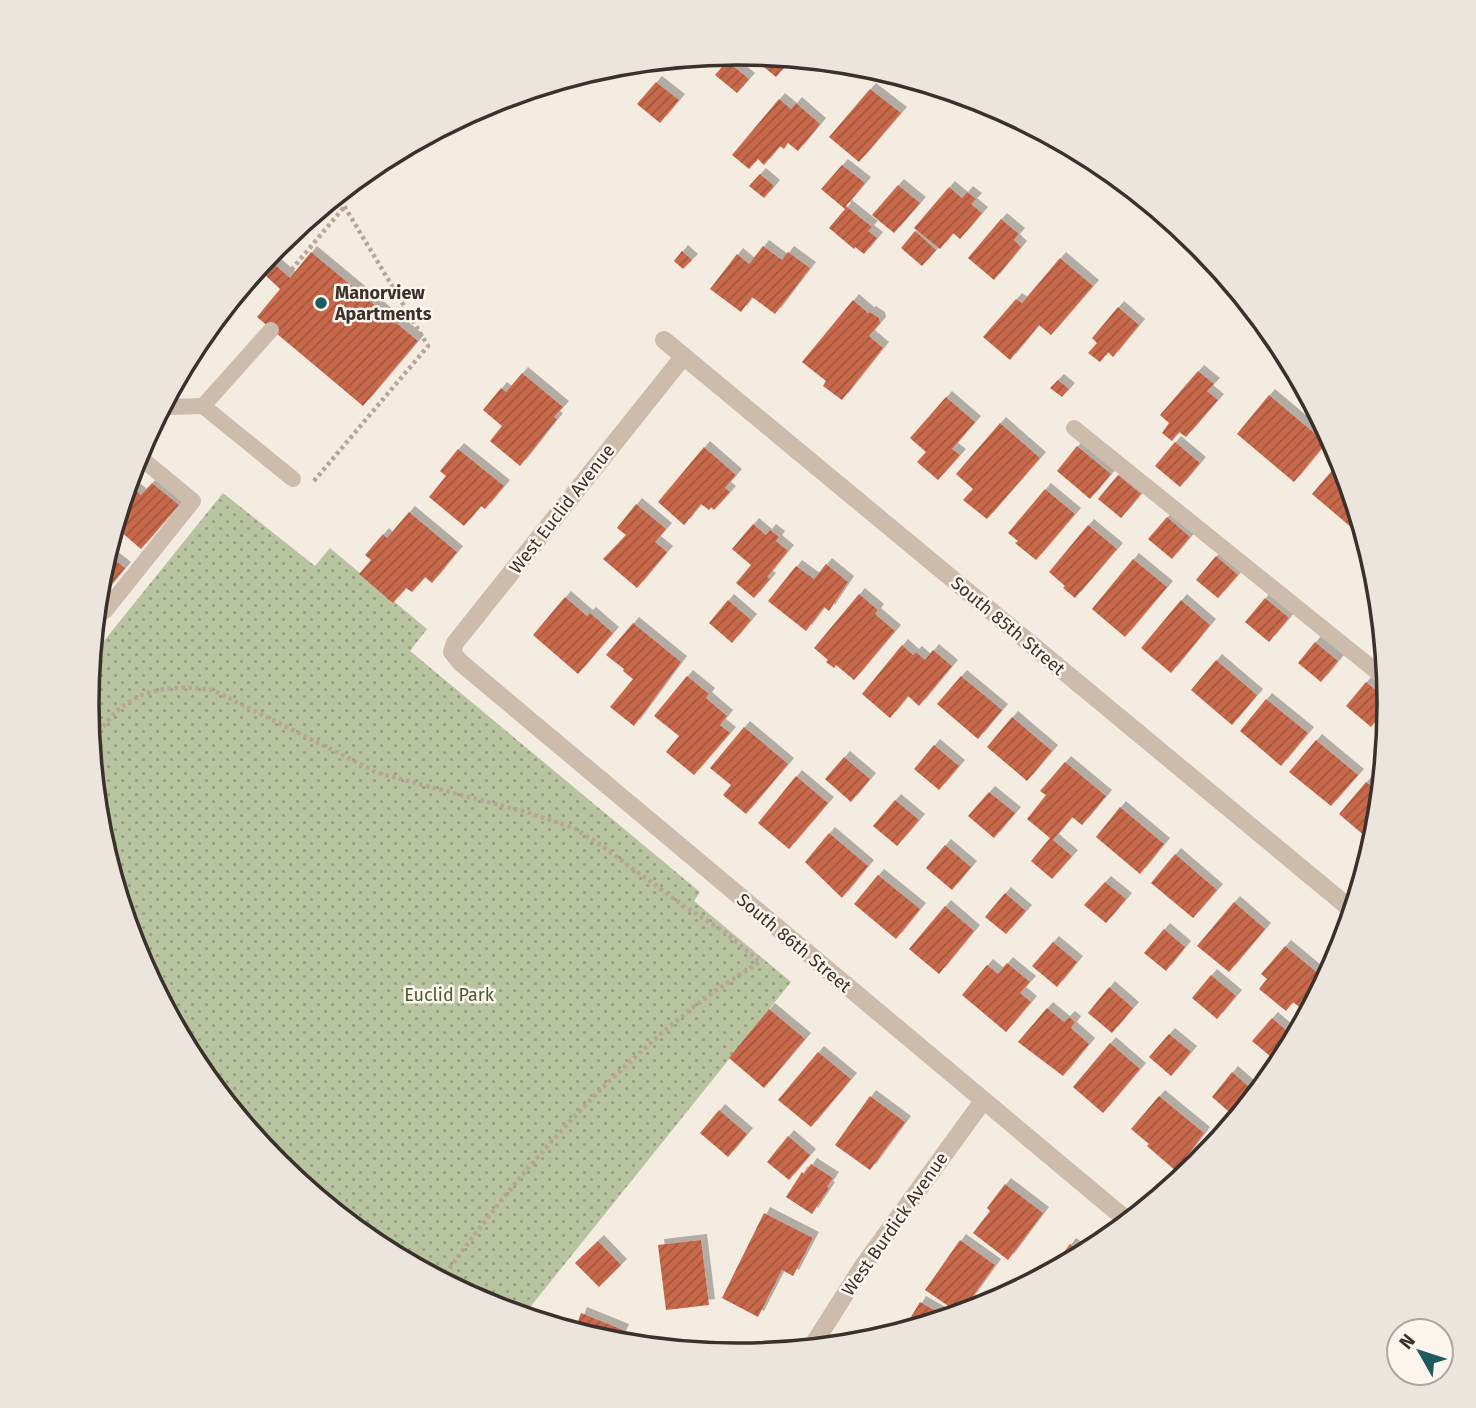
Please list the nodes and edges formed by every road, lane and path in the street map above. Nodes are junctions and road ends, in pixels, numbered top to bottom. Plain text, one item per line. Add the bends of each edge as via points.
1 (343, 202) edge
2 (345, 206) junction
3 (287, 275) dead end
4 (271, 330) dead end
5 (664, 340) dead end
6 (683, 357) junction
7 (203, 405) junction
8 (172, 407) edge
9 (1074, 428) dead end
10 (146, 462) edge
11 (293, 479) joint
12 (106, 610) edge
13 (460, 662) joint
14 (1376, 671) edge
15 (100, 731) edge
16 (1345, 904) edge
17 (983, 1101) junction
18 (1121, 1215) edge
19 (448, 1270) junction
20 (444, 1271) edge
21 (446, 1273) edge
22 (817, 1338) edge

1 - 2 path
2 - 3 path
2 - 11 path via 428,346 307,489
4 - 7 lane
5 - 6 street, South 85th Street
6 - 13 street, West Euclid Avenue via 455,643 452,652
6 - 16 street, South 85th Street
7 - 8 lane
7 - 11 lane
9 - 14 lane
10 - 12 lane via 193,501
13 - 17 street, South 86th Street
15 - 19 path via 116,711 163,688 213,690 378,773 574,828 726,933 760,962 690,1010 618,1072 482,1223
17 - 18 street, South 86th Street
17 - 22 street, West Burdick Avenue via 863,1266
19 - 20 path
19 - 21 path

